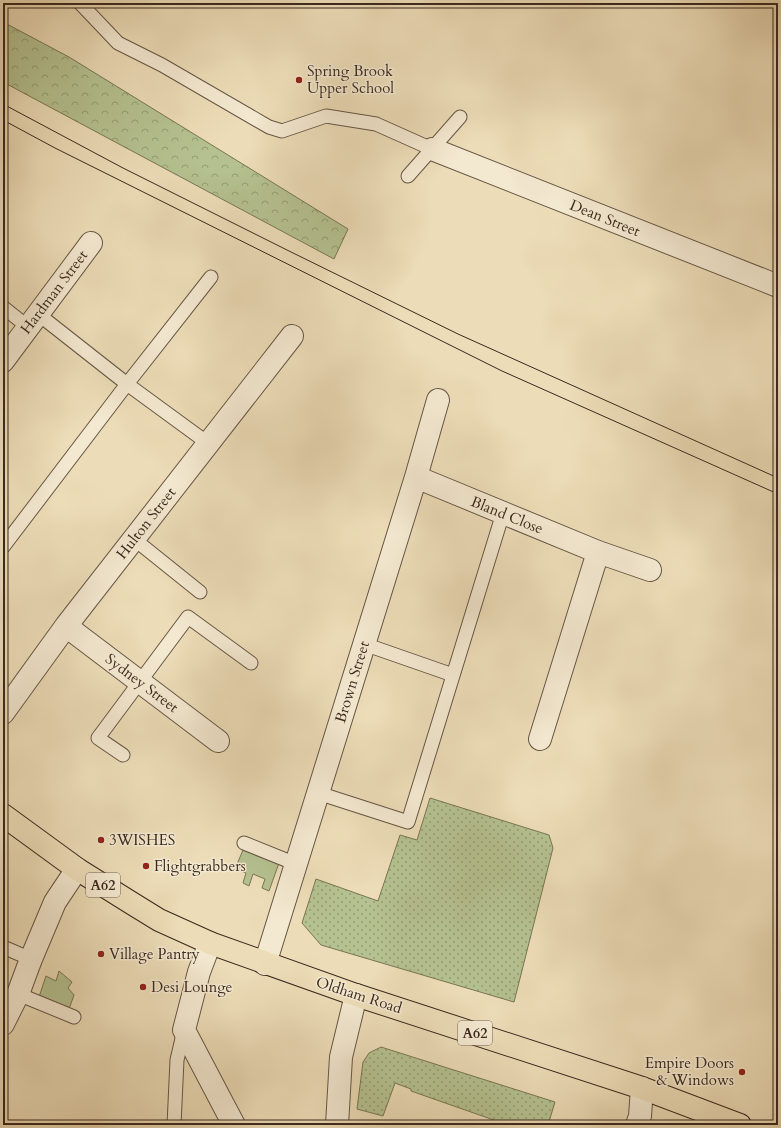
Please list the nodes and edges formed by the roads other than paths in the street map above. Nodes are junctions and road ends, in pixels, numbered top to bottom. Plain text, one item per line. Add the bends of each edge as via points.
1 (80, 3) edge
2 (460, 117) dead end
3 (432, 149) junction
4 (408, 176) dead end
5 (91, 243) dead end
6 (211, 277) dead end
7 (778, 286) edge
8 (3, 307) edge
9 (33, 320) junction
10 (292, 336) dead end
11 (3, 361) edge
12 (126, 384) junction
13 (438, 400) dead end
14 (209, 444) junction
15 (416, 477) junction
16 (503, 513) junction
17 (134, 539) junction
18 (3, 547) edge
19 (598, 552) junction
20 (650, 570) dead end
21 (200, 592) dead end
22 (66, 626) junction
23 (364, 644) junction
24 (251, 663) dead end
25 (452, 675) junction
26 (139, 682) junction
27 (3, 713) edge
28 (540, 739) dead end
29 (218, 741) dead end
30 (123, 755) dead end
31 (318, 793) junction
32 (3, 815) edge
33 (244, 843) dead end
34 (296, 864) junction
35 (77, 869) junction
36 (210, 943) junction
37 (3, 947) edge
38 (31, 959) junction
39 (265, 964) junction
40 (18, 994) junction
41 (356, 995) junction
42 (74, 1017) dead end
43 (3, 1024) edge
44 (184, 1030) junction
45 (642, 1088) junction
46 (174, 1125) edge
47 (234, 1125) edge
48 (337, 1125) edge
49 (637, 1125) edge
50 (740, 1125) edge

1 - 3 lane via 118,43 162,64 269,127 282,131 326,116 376,124
2 - 3 lane
3 - 4 lane
3 - 7 street, Dean Street
5 - 9 street, Hardman Street
6 - 12 lane
8 - 9 lane
9 - 11 street, Hardman Street
9 - 12 lane
10 - 14 street, Hulton Street
12 - 14 lane
12 - 18 lane
13 - 15 street, Brown Street
14 - 17 street, Hulton Street
15 - 16 street, Bland Close
15 - 23 street, Brown Street
16 - 19 street, Bland Close
16 - 25 lane
17 - 21 lane
17 - 22 street, Hulton Street
19 - 20 street, Bland Close
19 - 28 street
22 - 26 street, Sydney Street
22 - 27 street, Hulton Street
23 - 25 lane
23 - 31 street, Brown Street
24 - 26 lane via 188,617
25 - 31 lane via 408,822
26 - 29 street, Sydney Street
26 - 30 lane via 98,738
31 - 34 street, Brown Street
32 - 35 highway, Oldham Road / A62
33 - 34 lane
34 - 39 street, Brown Street
35 - 36 highway, Oldham Road / A62 via 159,920
35 - 38 street via 55,902
36 - 39 highway, Oldham Road / A62
36 - 44 street via 199,972
37 - 38 lane
38 - 40 street
39 - 41 highway, Oldham Road / A62
40 - 42 lane
40 - 43 street
41 - 45 highway, Oldham Road / A62
41 - 48 street via 341,1057
44 - 46 lane via 177,1060
44 - 47 street
45 - 49 street
45 - 50 highway, Oldham Road / A62

